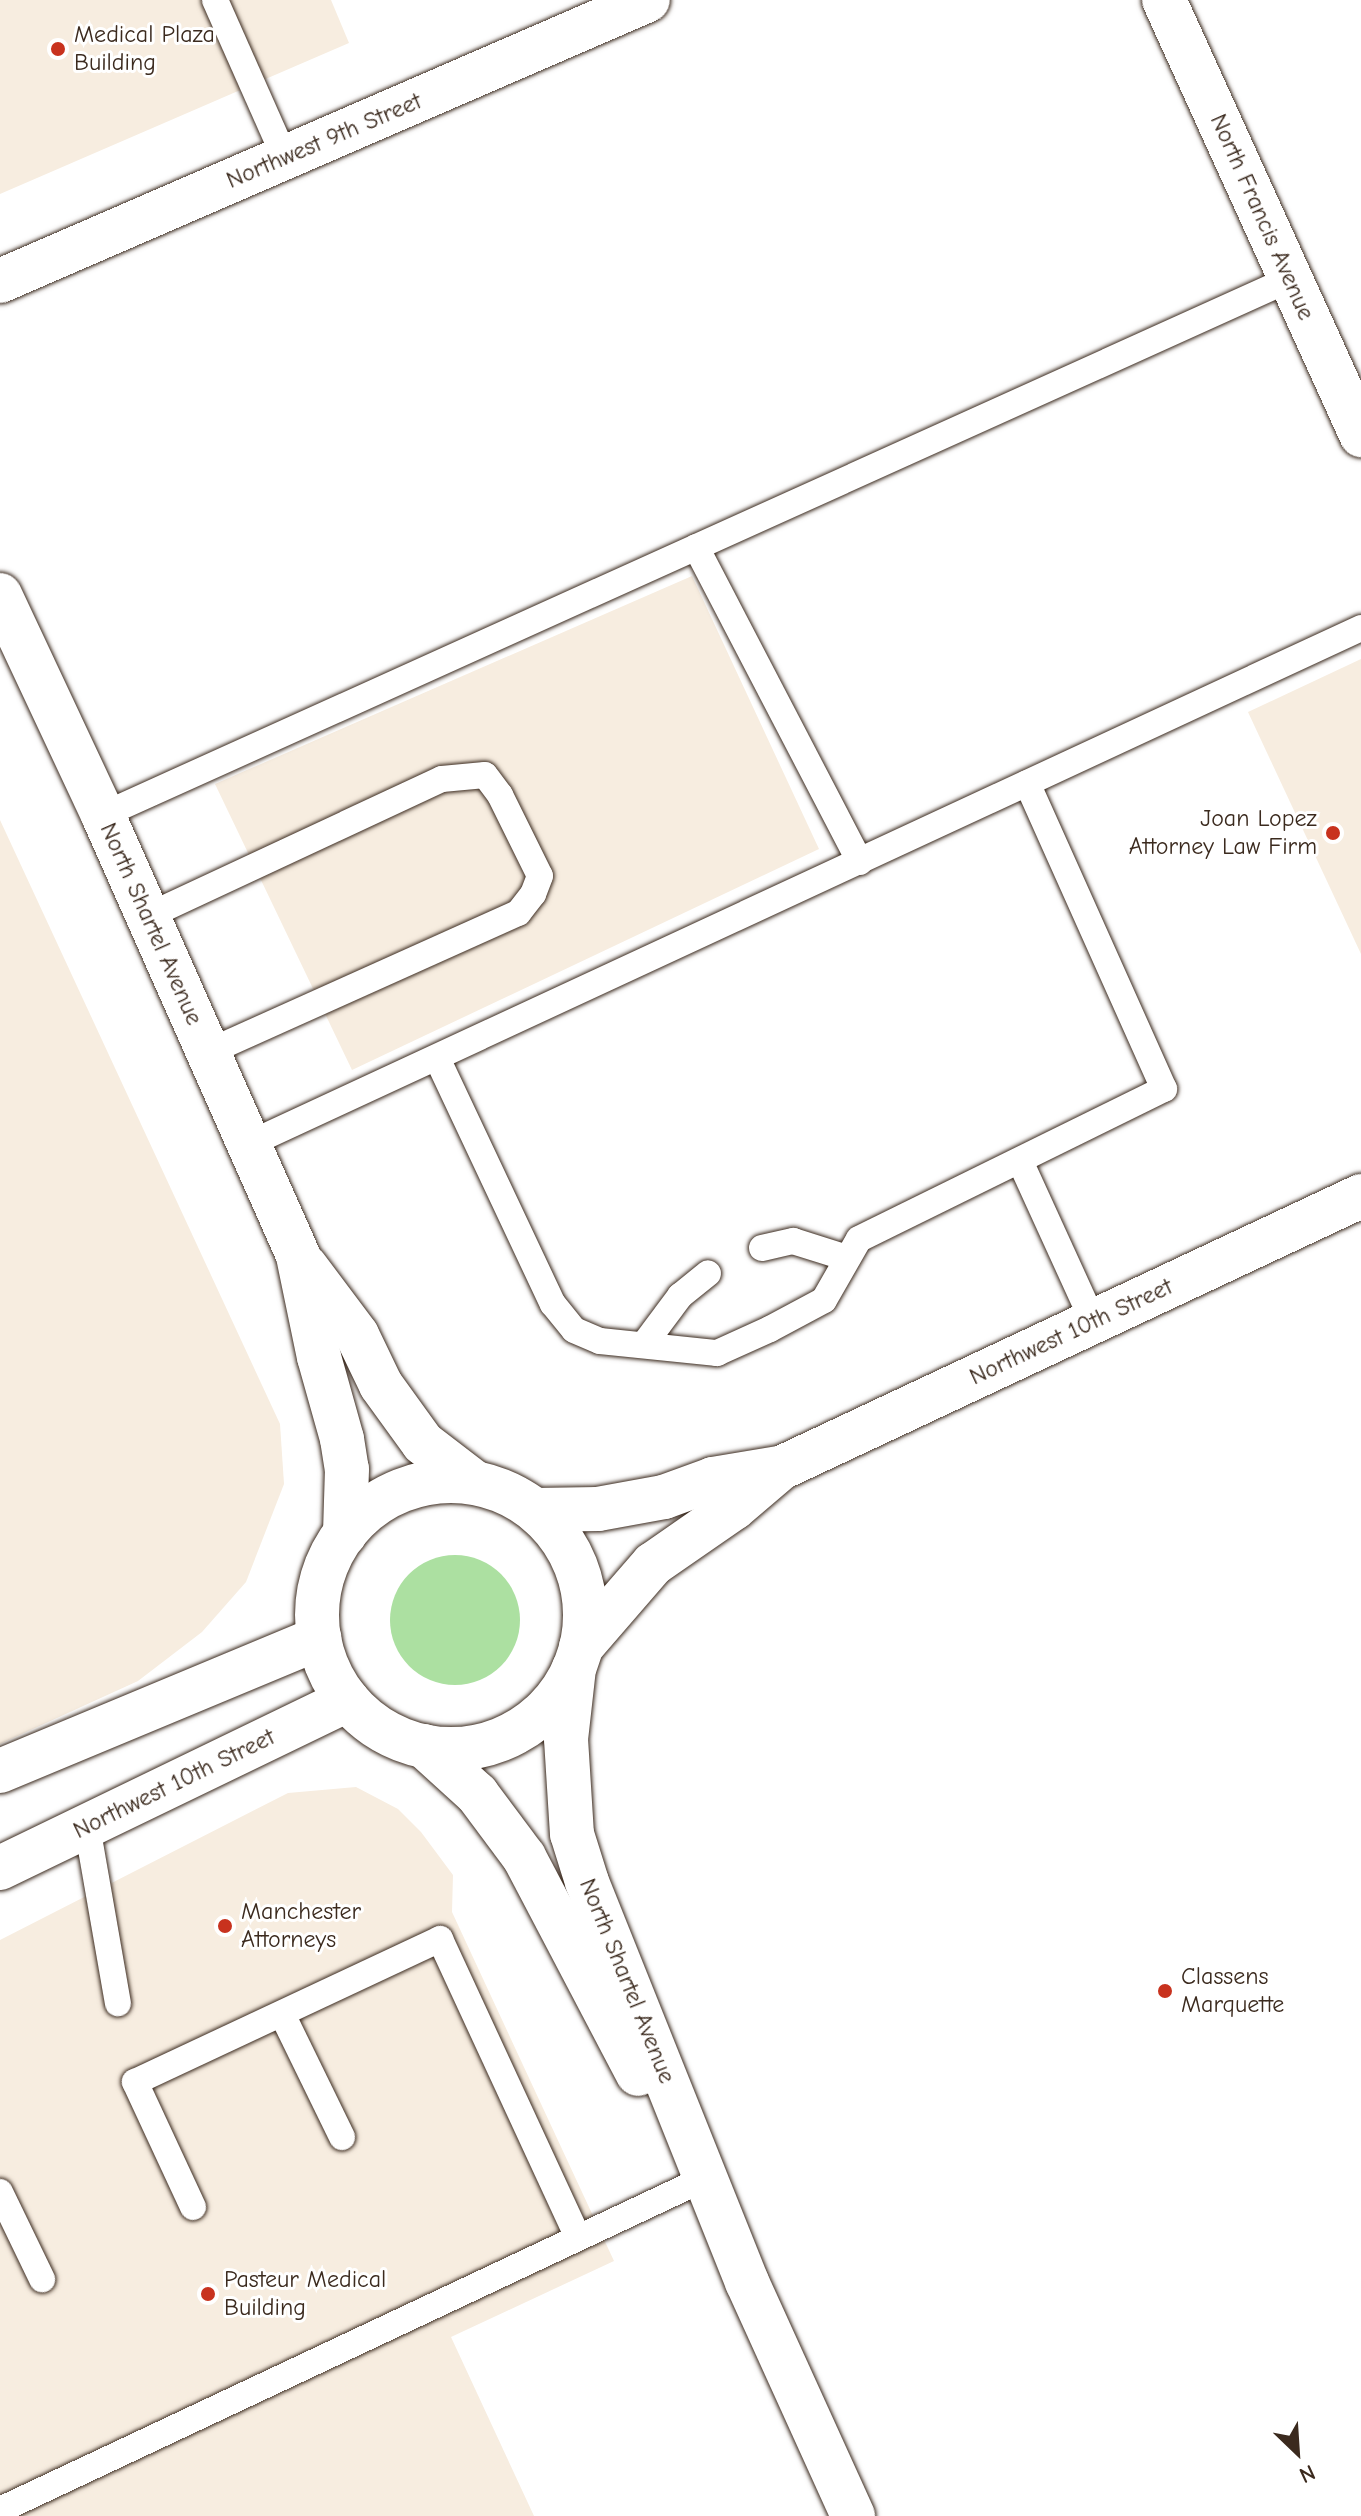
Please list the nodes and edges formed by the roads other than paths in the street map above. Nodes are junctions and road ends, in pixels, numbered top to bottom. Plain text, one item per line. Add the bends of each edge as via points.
1 (215, 0) edge
2 (648, 0) edge
3 (1164, 0) edge
4 (285, 158) junction
5 (1290, 279) junction
6 (0, 281) edge
7 (1361, 435) edge
8 (696, 547) junction
9 (0, 595) edge
10 (1361, 628) edge
11 (1027, 783) junction
12 (103, 815) junction
13 (860, 862) junction
14 (148, 916) junction
15 (208, 1052) junction
16 (437, 1058) junction
17 (249, 1144) junction
18 (1020, 1161) junction
19 (1361, 1196) edge
20 (762, 1248) dead end
21 (298, 1256) junction
22 (847, 1258) junction
23 (708, 1273) dead end
24 (1093, 1321) junction
25 (645, 1343) junction
26 (781, 1468) junction
27 (474, 1482) junction
28 (535, 1510) junction
29 (345, 1534) junction
30 (319, 1638) junction
31 (577, 1658) junction
32 (348, 1700) junction
33 (424, 1746) junction
34 (0, 1771) edge
35 (87, 1826) junction
36 (0, 1868) edge
37 (118, 2003) dead end
38 (282, 2014) junction
39 (342, 2137) dead end
40 (695, 2183) junction
41 (0, 2192) edge
42 (193, 2207) dead end
43 (578, 2237) junction
44 (42, 2279) dead end
45 (747, 2282) junction
46 (0, 2510) edge
47 (853, 2516) edge

1 - 4 lane
2 - 4 street, Northwest 9th Street
3 - 5 street, North Francis Avenue
4 - 6 street, Northwest 9th Street
5 - 7 street, North Francis Avenue
5 - 8 lane
8 - 12 lane
8 - 13 lane
9 - 12 street, North Shartel Avenue
10 - 11 lane
11 - 13 lane
11 - 18 lane via 1164,1089
12 - 14 street, North Shartel Avenue
13 - 16 lane
14 - 15 street, North Shartel Avenue
14 - 15 lane via 442,779 485,775 540,876 518,913
15 - 17 street, North Shartel Avenue
16 - 17 lane
16 - 25 lane via 553,1304 574,1330 587,1336
17 - 21 street, North Shartel Avenue
18 - 22 lane via 859,1239
18 - 24 lane
19 - 24 street, Northwest 10th Street
20 - 22 lane via 793,1241
21 - 27 street, North Shartel Avenue via 357,1335 381,1385 423,1443
21 - 29 street, North Shartel Avenue via 342,1439 347,1469
22 - 25 lane via 824,1300 717,1353
23 - 25 lane via 680,1296
24 - 26 street, Northwest 10th Street
26 - 28 street, Northwest 10th Street via 713,1479 664,1497 598,1509
26 - 31 street, Northwest 10th Street via 653,1564
27 - 28 street
27 - 29 street via 410,1487 380,1501
28 - 31 street via 557,1532 578,1571 586,1616
29 - 30 street via 321,1583
30 - 32 street via 329,1671
30 - 34 street
31 - 33 street via 549,1706 507,1737 461,1748
31 - 45 street, North Shartel Avenue via 566,1739 572,1834
32 - 33 street via 374,1725
32 - 35 street, Northwest 10th Street
33 - 40 street, North Shartel Avenue via 477,1794 524,1857
35 - 36 street, Northwest 10th Street
35 - 37 lane
38 - 39 lane
38 - 42 lane via 135,2082
38 - 43 lane via 440,1939
40 - 43 lane
40 - 45 street, North Shartel Avenue
41 - 44 lane
43 - 46 lane via 420,2300 267,2372 119,2442
45 - 47 street, North Shartel Avenue

